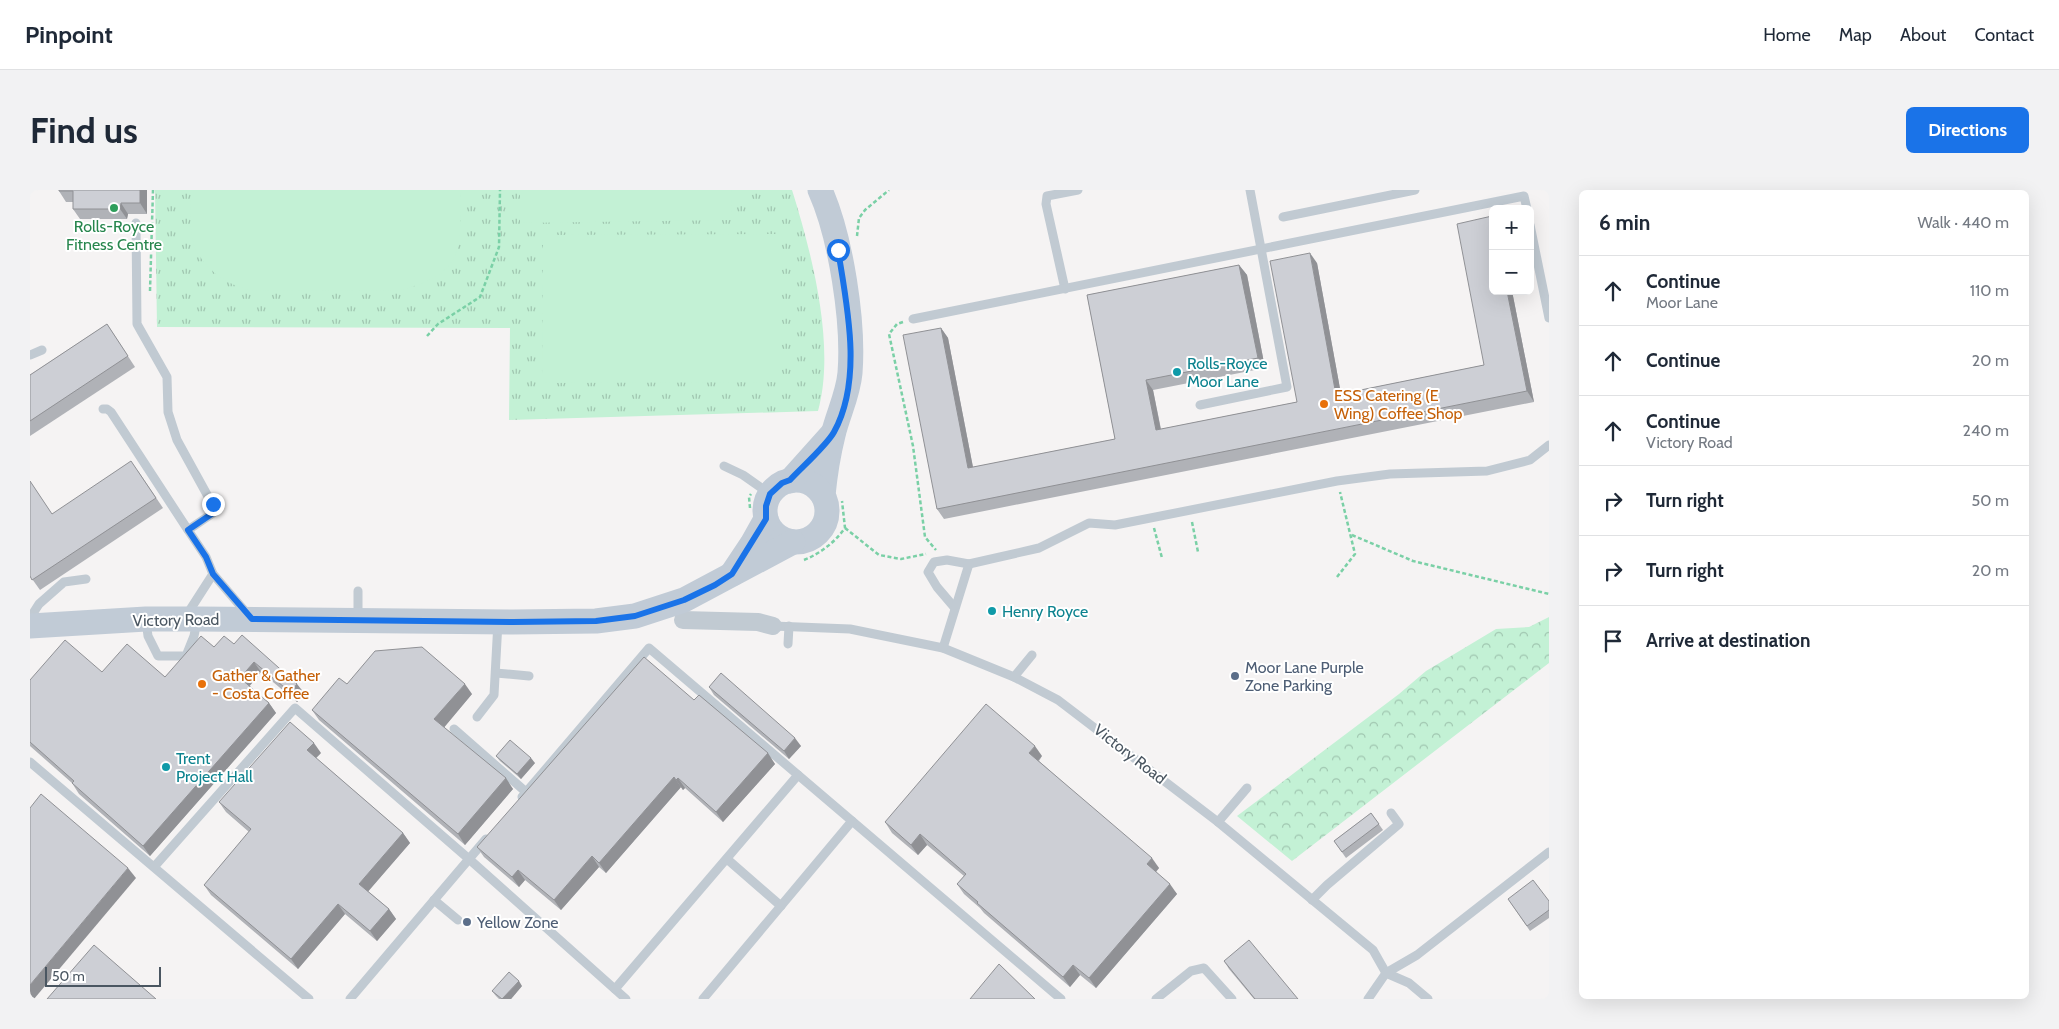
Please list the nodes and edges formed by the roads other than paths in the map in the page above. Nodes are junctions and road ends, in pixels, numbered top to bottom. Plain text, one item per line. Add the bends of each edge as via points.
1 (1078, 190) edge
2 (1250, 190) edge
3 (1415, 190) edge
4 (829, 193) edge
5 (1524, 193) edge
6 (1283, 216) dead end
7 (136, 223) dead end
8 (1534, 245) edge
9 (1260, 250) junction
10 (1065, 289) junction
11 (1549, 318) edge
12 (913, 319) road end
13 (42, 350) dead end
14 (30, 355) edge
15 (1200, 405) dead end
16 (103, 409) dead end
17 (834, 433) junction
18 (1549, 445) edge
19 (724, 466) dead end
20 (780, 487) junction
21 (823, 495) junction
22 (766, 519) junction
23 (188, 530) junction
24 (793, 542) junction
25 (969, 564) junction
26 (213, 574) junction
27 (732, 574) junction
28 (86, 579) dead end
29 (358, 591) dead end
30 (954, 607) junction
31 (30, 618) edge
32 (146, 619) junction
33 (190, 619) junction
34 (252, 619) junction
35 (683, 620) dead end
36 (358, 621) junction
37 (498, 622) junction
38 (30, 626) edge
39 (781, 626) junction
40 (788, 644) dead end
41 (943, 648) junction
42 (1032, 655) dead end
43 (496, 672) junction
44 (529, 676) dead end
45 (1014, 678) junction
46 (477, 717) dead end
47 (454, 729) dead end
48 (30, 762) edge
49 (798, 775) junction
50 (1247, 788) dead end
51 (526, 792) junction
52 (513, 806) edge
53 (1391, 813) dead end
54 (852, 821) junction
55 (1218, 822) junction
56 (494, 829) edge
57 (1549, 852) edge
58 (469, 859) junction
59 (727, 859) junction
60 (154, 867) junction
61 (434, 900) junction
62 (1312, 900) junction
63 (780, 906) junction
64 (458, 920) dead end
65 (1386, 973) junction
66 (615, 990) junction
67 (309, 999) edge
68 (350, 999) edge
69 (626, 999) edge
70 (703, 999) edge
71 (1061, 999) edge
72 (1156, 999) edge
73 (1232, 999) edge
74 (1368, 999) edge
75 (1428, 999) edge

1 - 10 lane via 1047,196 1046,204
2 - 9 lane
3 - 6 lane
4 - 17 street via 850,332 850,373
5 - 9 lane
7 - 23 lane via 137,324 167,377 168,412 177,440 216,511
8 - 11 lane
9 - 10 lane
9 - 15 lane via 1287,387
10 - 12 lane
13 - 14 lane
16 - 23 lane via 111,412
17 - 20 street
17 - 21 street
18 - 25 lane via 1530,460 1487,471 1390,474 1337,481 1115,525 1089,523 1039,548
19 - 20 lane
20 - 21 street via 800,480 809,482
20 - 22 street via 766,506
21 - 24 street via 828,512 822,528 810,539
22 - 24 street via 776,534
22 - 27 street, Victory Road
23 - 26 lane
24 - 27 street, Victory Road
25 - 30 lane
25 - 30 lane via 947,560 934,562 928,572
26 - 33 lane
26 - 34 lane
27 - 37 street, Victory Road via 684,600 635,616 596,621
28 - 31 lane via 64,582 39,604
29 - 36 lane
30 - 41 lane
32 - 33 street, Victory Road
32 - 33 lane via 148,636 158,656 186,656 194,636
32 - 38 street, Victory Road
33 - 34 street, Victory Road
34 - 36 street, Victory Road
35 - 39 street via 758,622
36 - 37 street, Victory Road
37 - 43 lane
39 - 40 lane
39 - 41 lane, Victory Road via 850,629
41 - 45 lane, Victory Road
42 - 45 lane
43 - 44 lane
43 - 46 lane via 494,695
45 - 55 lane, Victory Road via 1058,700 1084,718
47 - 51 lane
48 - 60 lane
49 - 51 lane via 649,648
49 - 54 lane
49 - 59 lane
50 - 55 lane
51 - 52 lane
53 - 62 lane via 1399,824
54 - 63 lane
54 - 71 lane
55 - 62 lane, Victory Road
56 - 58 lane
57 - 65 lane via 1417,955
58 - 60 lane via 295,708
58 - 61 lane
58 - 66 lane
59 - 63 lane
59 - 66 lane
60 - 67 lane
61 - 64 lane
61 - 68 lane
62 - 65 lane, Victory Road via 1373,950
63 - 70 lane
65 - 74 lane
65 - 75 lane via 1410,983
66 - 69 lane
72 - 73 lane via 1191,971 1204,968

